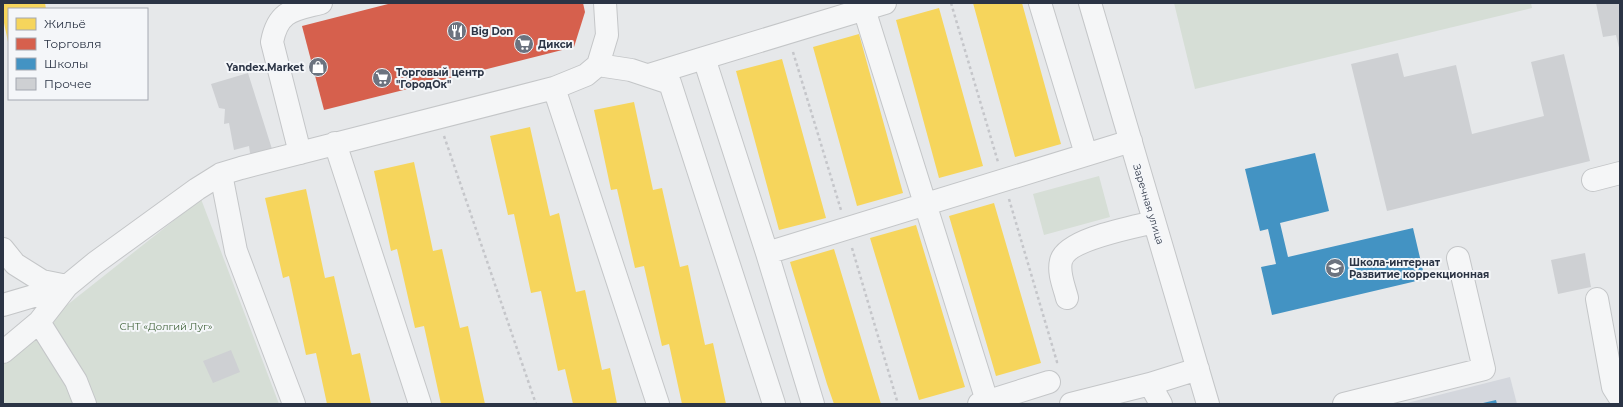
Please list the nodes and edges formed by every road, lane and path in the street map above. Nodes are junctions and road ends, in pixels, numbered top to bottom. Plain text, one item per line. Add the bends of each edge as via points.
1 (322, 3) edge
2 (605, 3) edge
3 (885, 3) edge
4 (1040, 3) edge
5 (1090, 3) edge
6 (864, 10) junction
7 (704, 58) junction
8 (598, 65) junction
9 (649, 75) junction
10 (554, 88) junction
11 (437, 117) junction
12 (1131, 141) junction
13 (336, 143) junction
14 (300, 153) junction
15 (1086, 154) junction
16 (1620, 173) edge
17 (221, 174) junction
18 (1593, 180) dead end
19 (924, 204) junction
20 (1154, 222) junction
21 (4, 250) edge
22 (767, 253) junction
23 (1458, 258) dead end
24 (67, 286) junction
25 (1067, 298) dead end
26 (1597, 299) dead end
27 (3, 305) edge
28 (39, 322) junction
29 (3, 352) edge
30 (1198, 369) junction
31 (1049, 382) dead end
32 (1150, 384) junction
33 (1620, 398) edge
34 (983, 403) edge
35 (85, 404) edge
36 (294, 404) edge
37 (420, 404) edge
38 (536, 404) edge
39 (658, 404) edge
40 (774, 404) edge
41 (813, 404) edge
42 (1071, 404) edge
43 (1162, 404) edge
44 (1208, 404) edge
45 (1344, 404) edge

1 - 14 street via 290,11 280,20 272,42
2 - 8 street via 607,35
3 - 6 street
4 - 15 street
5 - 12 street, Заречная улица
6 - 7 street
6 - 19 street
7 - 9 street
7 - 22 street
8 - 9 street
8 - 10 street via 586,75
9 - 40 street via 670,83
10 - 11 street
10 - 39 street
11 - 13 street
11 - 38 path
12 - 15 street
12 - 20 street, Заречная улица
13 - 14 street
13 - 37 street
14 - 17 street
15 - 19 street
16 - 18 street
17 - 24 street via 191,193
17 - 36 street via 236,251
19 - 22 street
19 - 34 street
20 - 25 street via 1074,245 1061,260 1060,271
20 - 30 street, Заречная улица
21 - 24 street via 15,264 42,281
22 - 41 street
23 - 45 street via 1484,369
24 - 27 street
24 - 28 street
26 - 33 street via 1613,387
28 - 29 street
28 - 35 street via 76,381
30 - 32 street
30 - 44 street, Заречная улица
31 - 34 street
32 - 42 street
32 - 43 street

